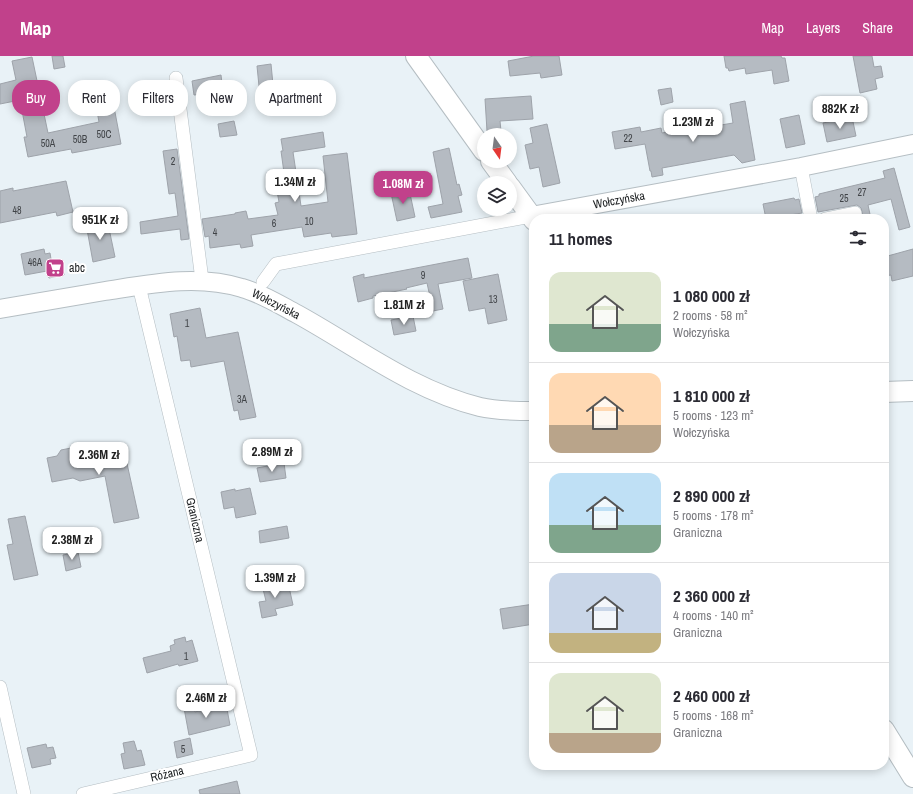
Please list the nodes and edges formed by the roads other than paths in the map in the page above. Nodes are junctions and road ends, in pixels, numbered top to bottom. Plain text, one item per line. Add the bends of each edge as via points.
1 (416, 56) edge
2 (176, 78) dead end
3 (477, 141) edge
4 (913, 144) edge
5 (801, 167) junction
6 (517, 196) edge
7 (530, 214) edge
8 (554, 214) edge
9 (810, 214) edge
10 (529, 219) edge
11 (202, 280) junction
12 (263, 282) dead end
13 (139, 286) junction
14 (0, 309) edge
15 (913, 391) edge
16 (889, 392) edge
17 (529, 411) edge
18 (0, 687) edge
19 (889, 738) edge
20 (251, 755) joint
21 (913, 777) edge
22 (24, 794) edge
23 (83, 794) edge

1 - 3 main road
2 - 11 street
4 - 5 street, Wołczyńska
5 - 8 street, Wołczyńska
5 - 9 street
6 - 7 main road
10 - 12 street, Wołczyńska via 276,264
11 - 13 street, Wołczyńska via 166,281
11 - 17 street, Wołczyńska via 243,288 278,304 427,389 481,408
13 - 14 street, Wołczyńska
13 - 20 street, Graniczna
15 - 16 main road
18 - 22 street
19 - 21 main road
20 - 23 street, Różana

